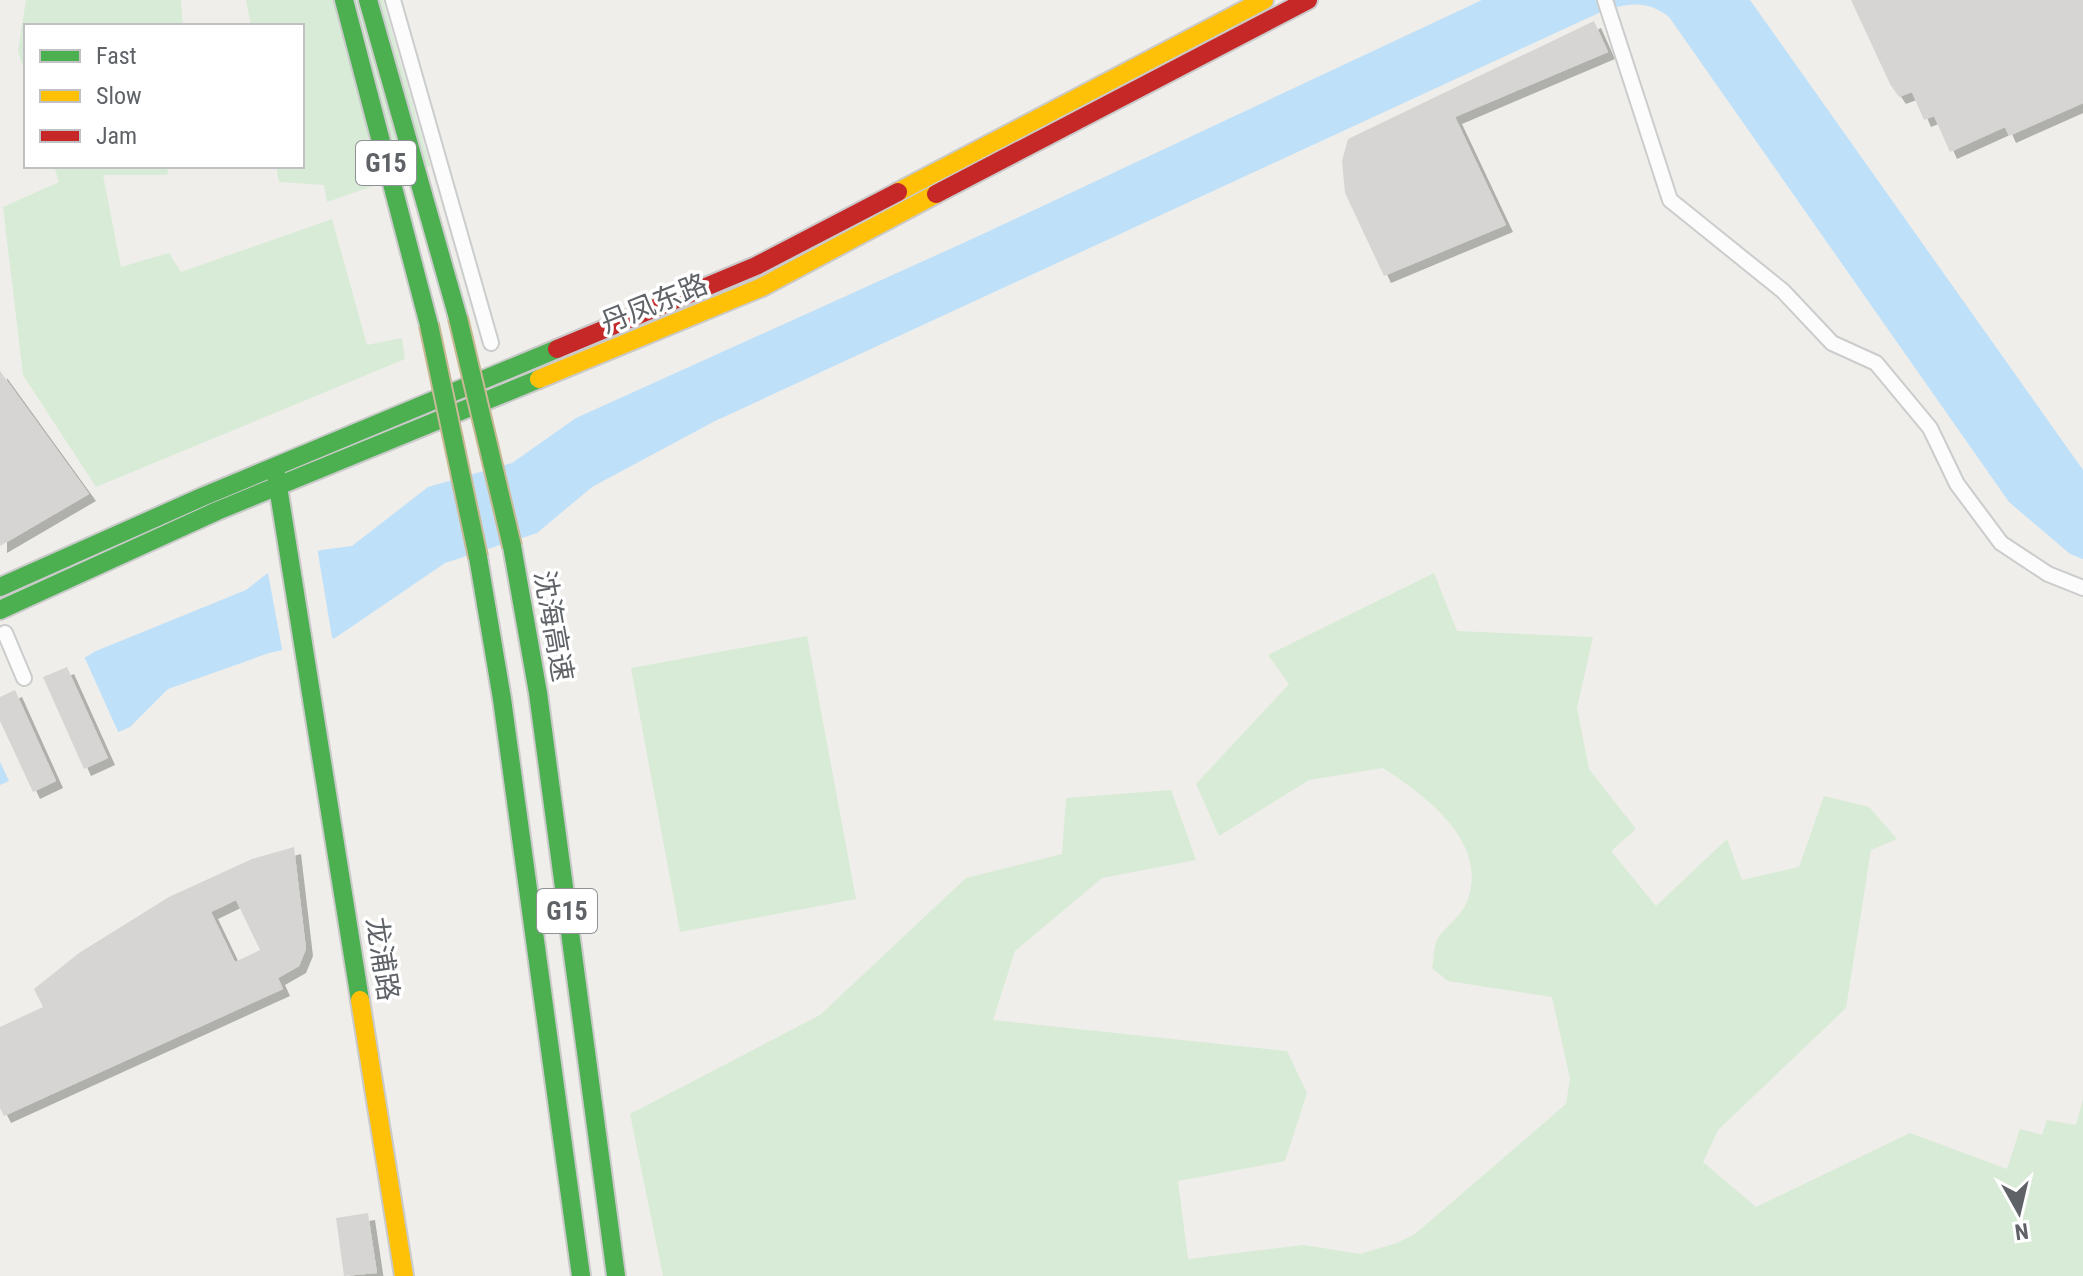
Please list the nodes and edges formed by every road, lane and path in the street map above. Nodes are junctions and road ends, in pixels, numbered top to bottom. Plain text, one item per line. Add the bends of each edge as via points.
1 (344, 0) edge
2 (368, 0) edge
3 (393, 0) edge
4 (1264, 0) edge
5 (1308, 0) edge
6 (1605, 0) edge
7 (491, 343) dead end
8 (275, 466) junction
9 (277, 487) junction
10 (0, 587) edge
11 (2083, 588) edge
12 (0, 610) edge
13 (5, 633) dead end
14 (24, 678) dead end
15 (404, 1276) edge
16 (581, 1276) edge
17 (616, 1276) edge

1 - 16 main road, G15, bridge via 429,325 478,557
2 - 17 main road, 沈海高速 / G15, bridge via 458,318 512,546 538,693
3 - 7 street
4 - 8 main road, 丹凤东路 via 756,266
5 - 9 main road, 丹凤东路 via 762,287
6 - 11 street via 1670,200 1783,291 1832,343 1876,363 1930,428 1957,484 2001,543 2048,574
8 - 9 main road, 龙浦路
8 - 10 main road, 丹凤东路
9 - 12 main road, 丹凤东路
9 - 15 main road, 龙浦路
13 - 14 street

